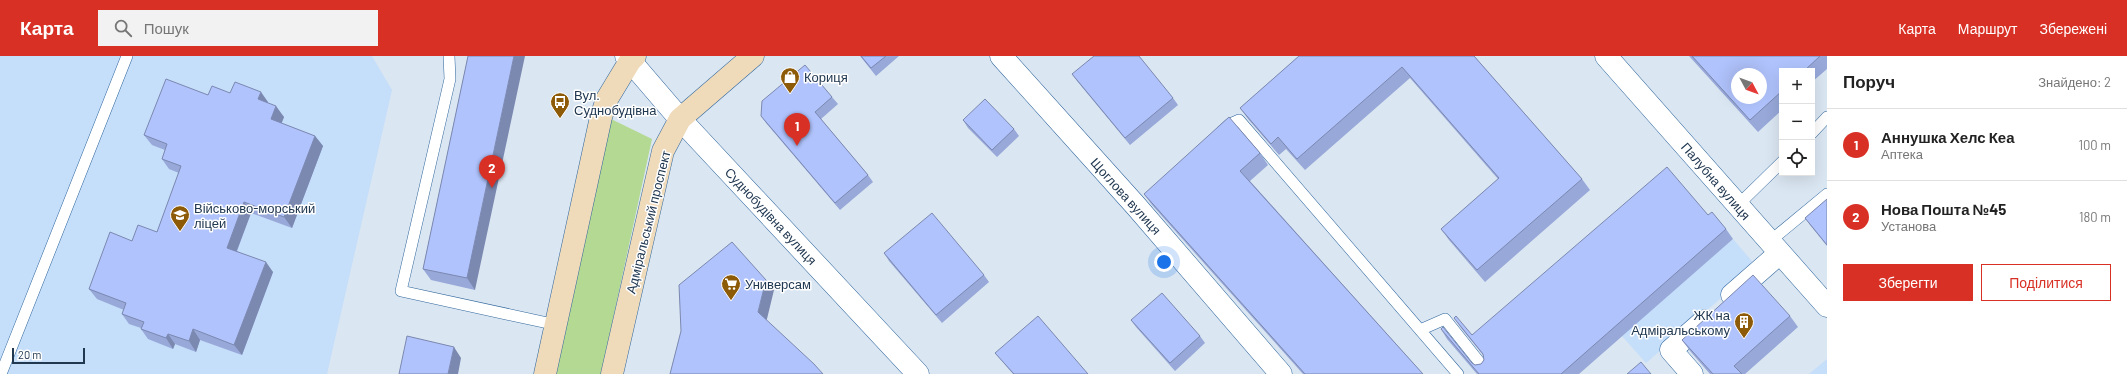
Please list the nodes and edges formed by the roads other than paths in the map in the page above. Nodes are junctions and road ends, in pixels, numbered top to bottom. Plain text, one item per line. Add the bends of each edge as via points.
1 (127, 56) edge
2 (450, 56) edge
3 (753, 56) edge
4 (1001, 56) edge
5 (1606, 56) edge
6 (630, 58) edge
7 (1827, 117) edge
8 (680, 119) junction
9 (1815, 130) edge
10 (1212, 139) edge
11 (1779, 165) edge
12 (1827, 194) edge
13 (1737, 206) junction
14 (1774, 247) junction
15 (1827, 306) edge
16 (557, 325) junction
17 (1420, 330) junction
18 (5, 345) edge
19 (1484, 368) edge
20 (1, 374) edge
21 (545, 374) edge
22 (612, 374) edge
23 (918, 374) edge
24 (1282, 374) edge
25 (1458, 374) edge
26 (1692, 374) edge

1 - 18 lane
2 - 16 lane via 450,79 401,291
3 - 8 main road, Адміральський проспект
4 - 24 street, Щоглова вулиця via 1142,201
5 - 13 street, Палубна вулиця
6 - 8 street, Суднобудівна вулиця
6 - 16 main road via 607,99 601,117
7 - 9 lane
8 - 22 main road, Адміральський проспект via 663,151
8 - 23 street, Суднобудівна вулиця
10 - 17 lane via 1239,120
11 - 13 lane
12 - 14 lane
13 - 14 street, Палубна вулиця
14 - 15 street, Палубна вулиця
14 - 26 street via 1672,350
16 - 21 main road
17 - 19 lane via 1445,319
17 - 25 lane
18 - 20 lane

